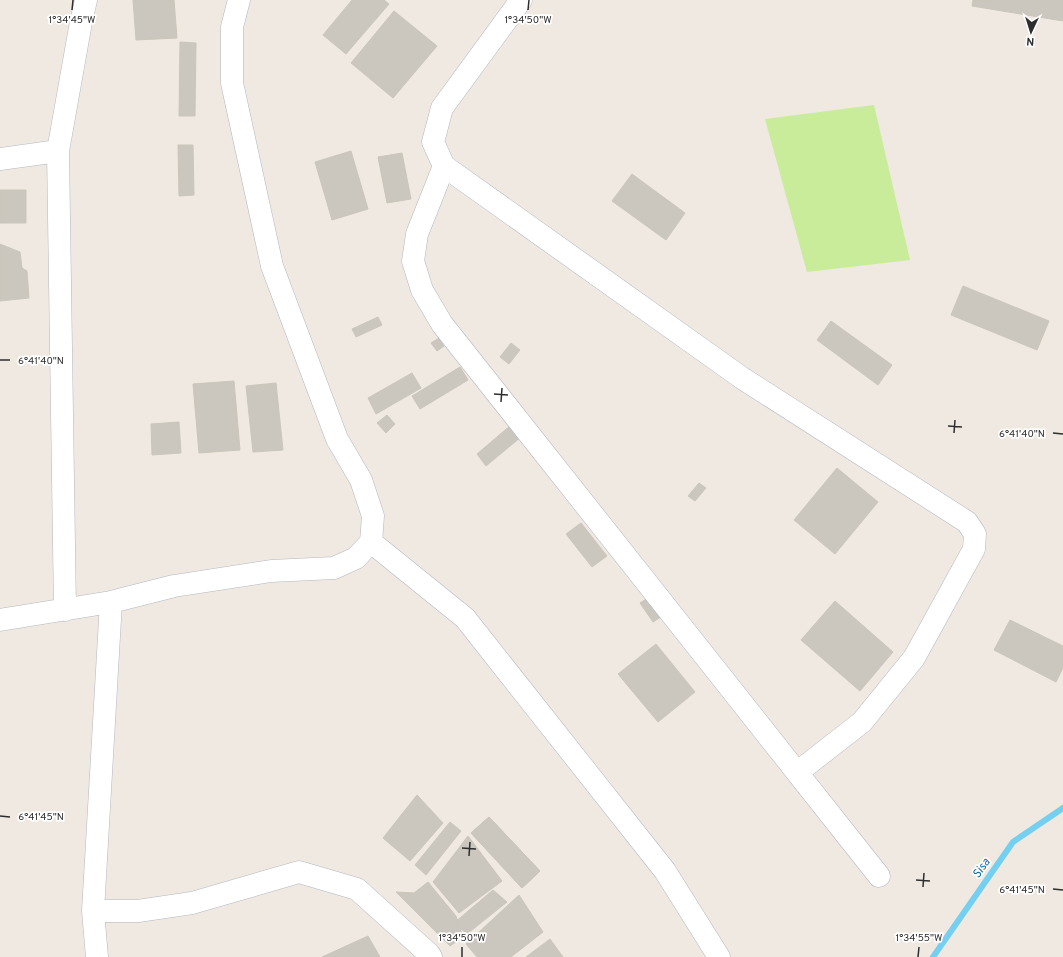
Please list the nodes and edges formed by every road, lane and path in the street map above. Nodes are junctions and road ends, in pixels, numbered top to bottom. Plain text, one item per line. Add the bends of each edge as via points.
1 (86, 0) edge
2 (239, 0) edge
3 (520, 0) edge
4 (58, 150) junction
5 (0, 159) edge
6 (444, 166) junction
7 (371, 542) junction
8 (111, 602) junction
9 (65, 610) junction
10 (0, 620) edge
11 (798, 772) junction
12 (879, 876) dead end
13 (92, 911) junction
14 (97, 957) edge
15 (431, 957) edge
16 (719, 957) edge

1 - 4 street
2 - 7 street via 232,27 232,82 272,266 337,439 361,480 373,516
3 - 6 street via 442,108 433,142
4 - 5 street
4 - 9 street
6 - 11 street via 417,234 413,261 422,290 442,324
6 - 11 street via 742,378 967,522 975,534 974,549 914,658 862,722
7 - 8 street via 356,558 334,568 271,571 174,586
7 - 16 street via 465,618 665,871
8 - 9 street
8 - 13 street
9 - 10 street
11 - 12 street
13 - 14 street
13 - 15 street via 138,911 192,903 299,872 357,889

